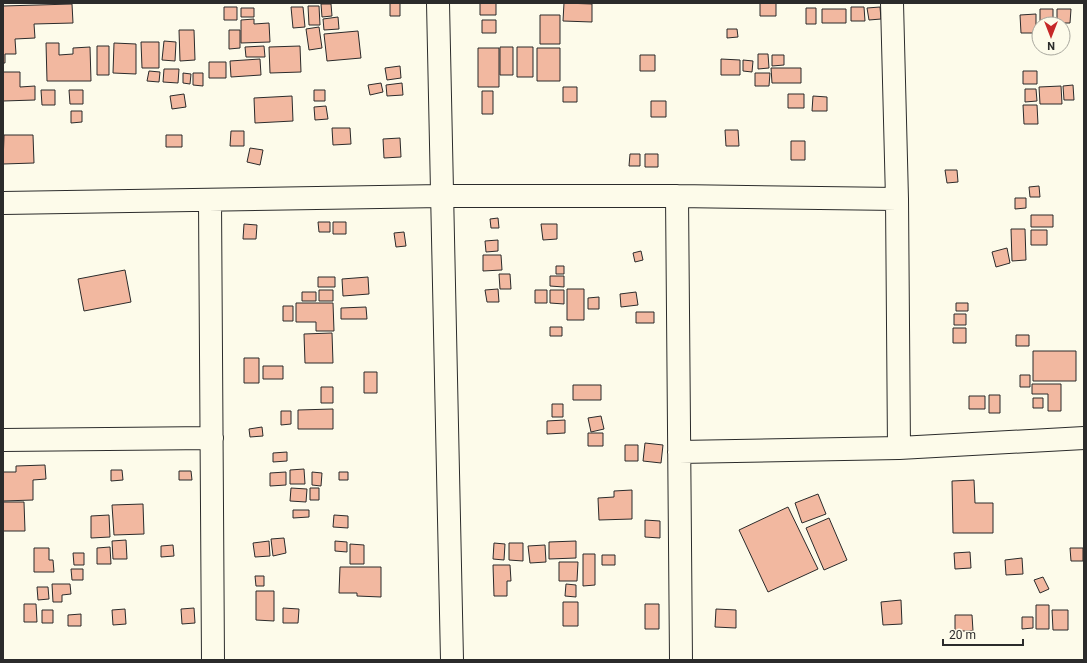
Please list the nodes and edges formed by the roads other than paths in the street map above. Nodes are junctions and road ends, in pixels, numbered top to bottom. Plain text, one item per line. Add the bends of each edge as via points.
1 (438, 3) edge
2 (892, 3) edge
3 (442, 196) junction
4 (678, 196) junction
5 (897, 199) junction
6 (210, 200) junction
7 (3, 204) edge
8 (212, 438) junction
9 (1084, 438) edge
10 (3, 440) edge
11 (899, 448) junction
12 (679, 452) junction
13 (213, 660) edge
14 (452, 660) edge
15 (681, 660) edge

1 - 3 street
2 - 5 street
3 - 4 street
3 - 6 street
3 - 14 street
4 - 5 street
4 - 12 street
5 - 11 street
6 - 7 street
6 - 8 street
8 - 10 street
8 - 13 street
9 - 11 street
11 - 12 street
12 - 15 street

